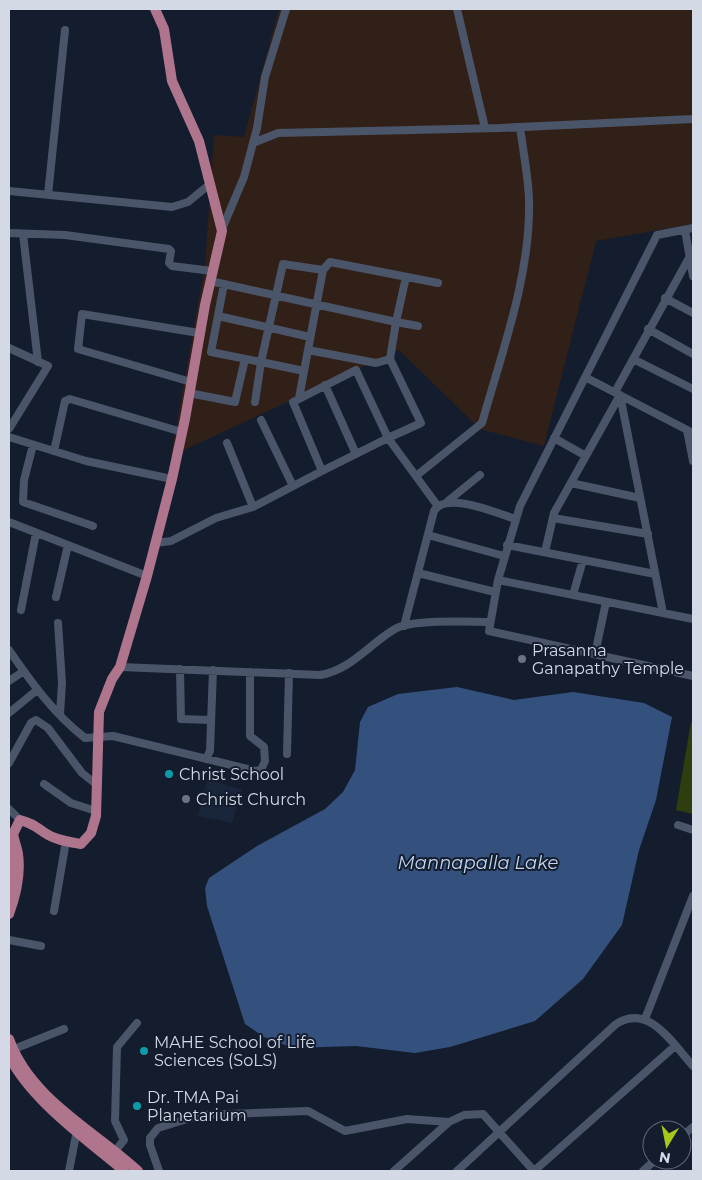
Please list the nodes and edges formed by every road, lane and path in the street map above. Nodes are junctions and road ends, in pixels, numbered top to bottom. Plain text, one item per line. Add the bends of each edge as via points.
1 (155, 9) edge
2 (286, 9) edge
3 (457, 9) edge
4 (65, 30) dead end
5 (693, 118) edge
6 (520, 126) junction
7 (485, 128) junction
8 (253, 143) junction
9 (210, 184) junction
10 (9, 191) edge
11 (48, 195) junction
12 (689, 229) edge
13 (222, 231) junction
14 (9, 233) edge
15 (23, 234) junction
16 (689, 258) junction
17 (323, 270) junction
18 (211, 276) junction
19 (693, 276) edge
20 (406, 277) junction
21 (438, 283) dead end
22 (224, 284) junction
23 (276, 295) junction
24 (665, 298) junction
25 (317, 304) junction
26 (693, 313) edge
27 (218, 316) junction
28 (396, 322) junction
29 (418, 326) dead end
30 (269, 327) junction
31 (648, 329) junction
32 (199, 333) junction
33 (310, 337) junction
34 (11, 349) edge
35 (308, 350) junction
36 (693, 354) edge
37 (633, 358) junction
38 (9, 359) edge
39 (245, 359) junction
40 (390, 360) junction
41 (38, 362) junction
42 (261, 362) junction
43 (304, 371) junction
44 (585, 377) junction
45 (325, 385) junction
46 (190, 388) junction
47 (693, 389) edge
48 (617, 393) junction
49 (299, 398) junction
50 (255, 402) dead end
51 (261, 420) dead end
52 (9, 428) edge
53 (182, 432) junction
54 (690, 432) edge
55 (9, 437) edge
56 (388, 438) junction
57 (554, 438) junction
58 (227, 442) dead end
59 (33, 445) junction
60 (54, 451) junction
61 (356, 454) junction
62 (586, 456) junction
63 (693, 461) edge
64 (322, 471) junction
65 (416, 476) junction
66 (480, 476) dead end
67 (172, 479) junction
68 (571, 483) junction
69 (292, 486) junction
70 (640, 498) junction
71 (448, 501) junction
72 (437, 505) junction
73 (253, 507) junction
74 (553, 518) junction
75 (515, 519) junction
76 (9, 522) edge
77 (93, 526) dead end
78 (36, 533) junction
79 (648, 534) junction
80 (428, 535) junction
81 (154, 543) junction
82 (68, 545) junction
83 (506, 546) junction
84 (545, 552) junction
85 (504, 556) junction
86 (583, 560) junction
87 (418, 573) junction
88 (656, 574) junction
89 (147, 576) junction
90 (498, 580) junction
91 (495, 592) junction
92 (573, 595) junction
93 (56, 597) dead end
94 (606, 602) junction
95 (20, 610) dead end
96 (662, 613) junction
97 (693, 619) edge
98 (490, 622) junction
99 (58, 624) dead end
100 (404, 626) junction
101 (9, 650) edge
102 (594, 654) junction
103 (120, 667) junction
104 (180, 669) junction
105 (213, 670) junction
106 (24, 671) junction
107 (250, 672) junction
108 (289, 674) junction
109 (693, 676) edge
110 (9, 681) edge
111 (36, 690) junction
112 (9, 713) edge
113 (60, 714) junction
114 (211, 720) junction
115 (97, 737) junction
116 (287, 754) dead end
117 (206, 759) junction
118 (9, 763) edge
119 (44, 784) dead end
120 (97, 785) junction
121 (9, 809) edge
122 (96, 811) junction
123 (20, 820) junction
124 (678, 825) dead end
125 (693, 830) edge
126 (66, 841) junction
127 (14, 844) junction
128 (9, 896) edge
129 (693, 896) edge
130 (54, 911) dead end
131 (9, 914) edge
132 (9, 940) edge
133 (41, 946) dead end
134 (645, 1018) junction
135 (137, 1023) dead end
136 (64, 1029) dead end
137 (675, 1046) junction
138 (10, 1049) edge
139 (693, 1066) edge
140 (449, 1122) junction
141 (77, 1130) junction
142 (500, 1133) junction
143 (111, 1155) junction
144 (69, 1171) edge
145 (124, 1171) edge
146 (138, 1171) edge
147 (159, 1171) edge
148 (394, 1171) edge
149 (457, 1171) edge
150 (534, 1171) edge

1 - 9 main road via 164,29 172,81 199,141
2 - 8 street via 265,77
3 - 7 street
4 - 11 street
5 - 6 street
6 - 7 street
6 - 65 street via 529,198 528,226 522,270 482,423
7 - 8 street via 278,133
8 - 13 street via 244,177
9 - 11 street via 188,202 172,207
9 - 13 main road
10 - 11 street
12 - 16 street
12 - 44 street via 657,236
13 - 18 main road
14 - 15 street
15 - 18 street via 66,235 170,249 169,262 172,266
15 - 41 street
16 - 19 street
16 - 24 street
17 - 20 street via 330,262
17 - 23 street via 283,264
17 - 25 street
18 - 22 street
18 - 32 main road
20 - 21 street
20 - 28 street
22 - 23 street
22 - 27 street
23 - 25 street
23 - 30 street
24 - 26 street
24 - 31 street
25 - 28 street
25 - 33 street
27 - 30 street
27 - 39 street via 210,352
28 - 29 street
28 - 40 street
30 - 33 street
30 - 42 street
31 - 36 street
31 - 37 street
32 - 46 main road
32 - 46 street via 82,314 78,349
33 - 35 street
34 - 38 street
34 - 41 street
35 - 40 street via 376,363
35 - 43 street
37 - 47 street
37 - 48 street
39 - 42 street
39 - 46 street via 234,402
40 - 56 street via 422,423
41 - 52 street via 48,366
42 - 43 street
42 - 50 street
43 - 49 street
44 - 48 street
44 - 57 street
45 - 49 street
45 - 56 street via 356,370
45 - 61 street
46 - 53 main road
48 - 54 street
48 - 62 street
48 - 70 street
49 - 64 street via 293,402
51 - 69 street
53 - 60 street via 70,399 66,401
53 - 67 main road
54 - 63 street
55 - 59 street
56 - 61 street
56 - 65 street
57 - 62 street
57 - 75 street
58 - 73 street
59 - 60 street
59 - 77 street via 24,480 23,502
60 - 67 street via 110,467
61 - 64 street
62 - 68 street
64 - 69 street
65 - 72 street
66 - 71 street
67 - 81 main road
68 - 70 street
68 - 74 street
69 - 73 street
70 - 79 street
71 - 72 street
71 - 75 street
72 - 80 street
73 - 81 street via 216,518 171,541
74 - 79 street
74 - 84 street
75 - 83 street
76 - 78 street
78 - 82 street
78 - 95 street
79 - 88 street
80 - 85 street
80 - 87 street
81 - 89 main road
82 - 89 street
82 - 93 street
83 - 84 street
83 - 85 street
84 - 86 street
85 - 90 street
86 - 88 street
86 - 92 street
87 - 91 street
87 - 100 street
88 - 96 street
89 - 103 main road
90 - 91 street
90 - 92 street
91 - 98 street
92 - 94 street
94 - 96 street
94 - 102 street
96 - 97 street
98 - 100 street
98 - 102 street via 489,631
99 - 113 street via 62,683
100 - 108 street via 396,628 332,673
101 - 106 street
102 - 109 street
103 - 104 street
103 - 115 main road via 99,712
104 - 105 street
104 - 114 street via 181,719
105 - 107 street
105 - 114 street
106 - 110 street
106 - 111 street
107 - 108 street
107 - 117 street via 250,736 264,747 265,761 256,771
108 - 116 street
111 - 112 street
111 - 113 street
113 - 115 street via 85,738
114 - 117 street via 210,751
115 - 117 street via 112,736
115 - 120 main road
118 - 120 street via 31,723 36,720 48,728 82,774
119 - 122 street via 71,802
120 - 122 main road
121 - 123 street
122 - 126 main road via 91,833 81,844
123 - 126 main road via 34,823 46,834
123 - 127 main road via 13,834
124 - 125 street
126 - 130 street
127 - 128 main road via 10,852
127 - 131 main road via 18,852 18,870 16,895
129 - 134 street
132 - 133 street
134 - 137 street
134 - 142 street via 627,1018 616,1024
135 - 143 street via 117,1047 115,1121 124,1140
136 - 138 street
137 - 139 street
137 - 150 street
138 - 141 main road via 16,1071 34,1094
138 - 143 main road via 28,1075
140 - 142 street via 464,1115 483,1114
140 - 147 street via 407,1118 345,1130 308,1111 200,1115 158,1128 150,1138
140 - 148 street
141 - 143 main road
141 - 144 street
142 - 149 street
142 - 150 street
143 - 145 main road
143 - 146 main road

